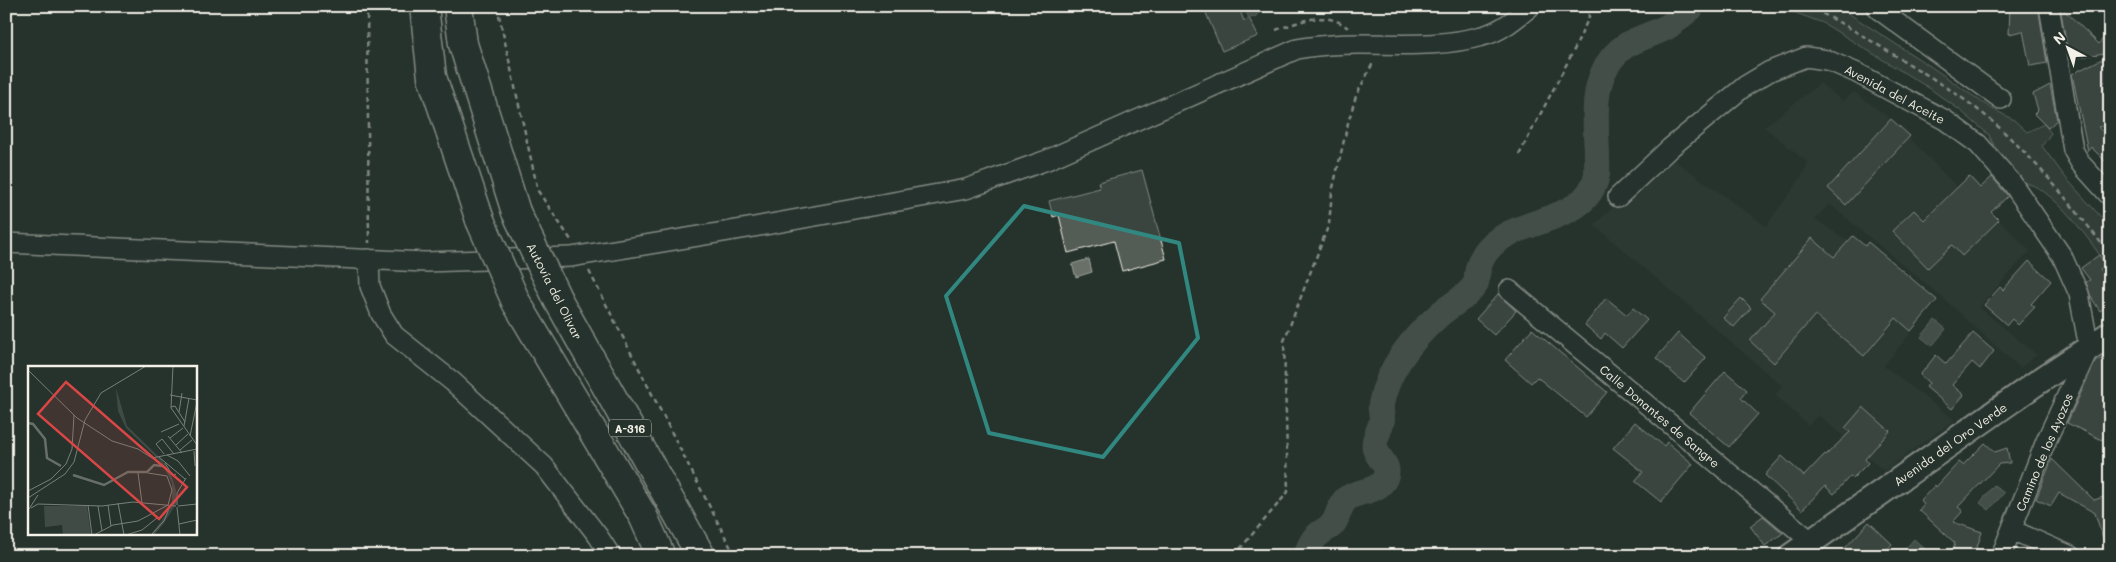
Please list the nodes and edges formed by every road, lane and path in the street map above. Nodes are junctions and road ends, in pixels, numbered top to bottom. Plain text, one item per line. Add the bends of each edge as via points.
1 (367, 6) edge
2 (424, 6) edge
3 (458, 6) edge
4 (497, 6) edge
5 (1531, 6) edge
6 (1588, 6) edge
7 (2049, 6) edge
8 (1876, 7) edge
9 (1276, 30) dead end
10 (1375, 44) junction
11 (2001, 99) dead end
12 (1518, 155) dead end
13 (2110, 196) edge
14 (1618, 197) dead end
15 (6, 243) edge
16 (581, 255) junction
17 (369, 259) junction
18 (1509, 290) dead end
19 (2110, 334) edge
20 (2089, 348) junction
21 (2012, 530) junction
22 (1812, 542) junction
23 (611, 556) edge
24 (661, 556) edge
25 (701, 556) edge
26 (736, 556) edge
27 (1234, 556) edge
28 (1791, 556) edge
29 (2001, 556) edge
30 (2072, 556) edge

1 - 17 path
2 - 24 highway, A-316, bridge via 432,77 480,220 516,302 643,516
3 - 25 highway, Autovía del Olivar / A-316, bridge via 463,44 516,212 558,300
4 - 16 path via 538,191
5 - 10 street via 1505,26 1484,36 1422,44
6 - 12 path via 1589,17 1579,39
7 - 13 street via 2073,150 2081,164
8 - 11 street
9 - 10 path via 1319,17 1342,23
10 - 16 street via 1323,44 1297,49 1047,160 966,189
10 - 27 path via 1356,96 1332,192 1329,224 1284,341 1288,492
14 - 20 street, Avenida del Aceite via 1670,148 1745,86 1770,71 1806,57 1827,60 1945,120 1978,144 1995,162 2046,230 2066,264 2079,294
15 - 17 street
16 - 17 street via 425,262
16 - 26 path
17 - 23 street via 370,286 394,335 453,382 544,466
18 - 22 street, Calle Donantes de Sangre
19 - 20 main road, Avenida del Oro Verde
20 - 21 street, Camino de los Ayozos via 2046,441
20 - 22 main road, Avenida del Oro Verde
21 - 29 street, Camino de los Ayozos
21 - 30 street
22 - 28 main road, Avenida del Oro Verde

